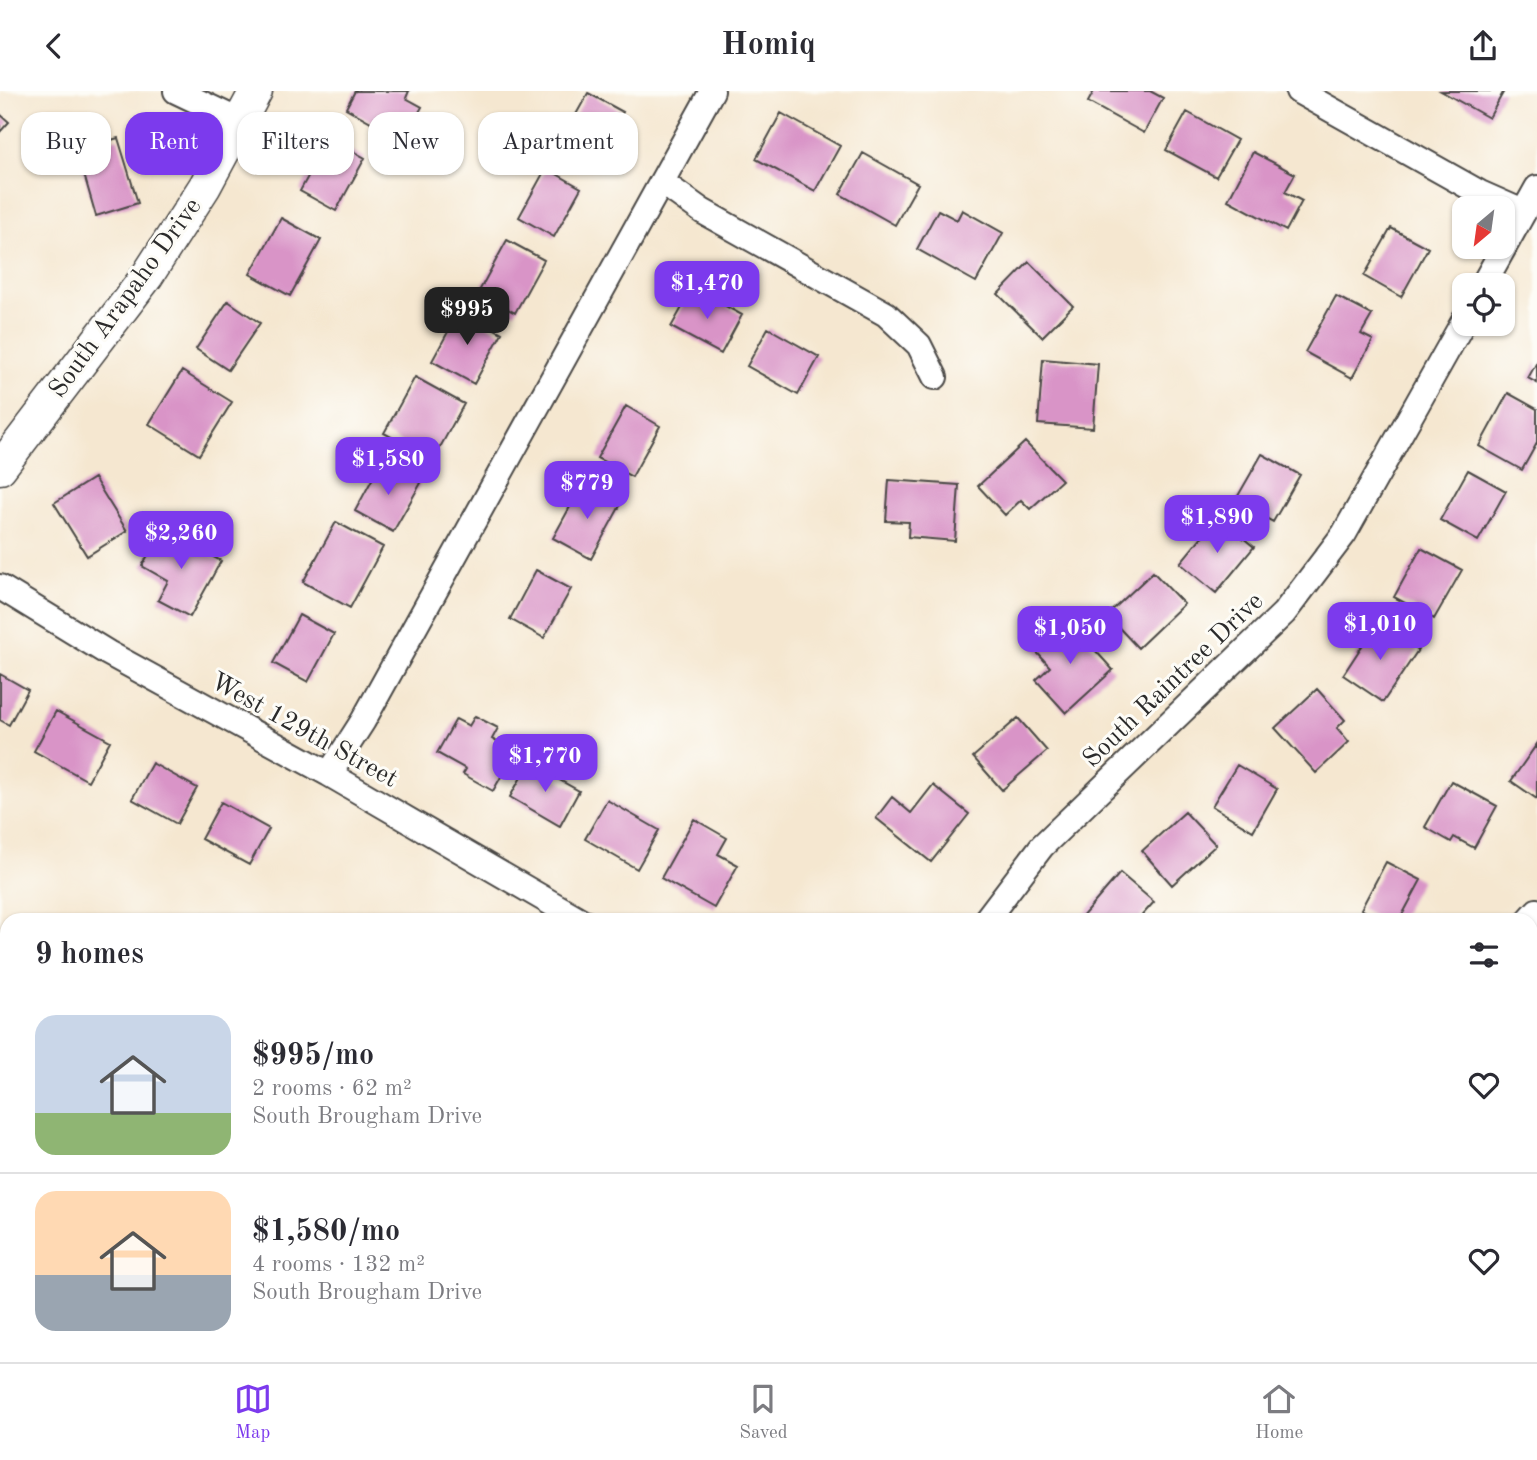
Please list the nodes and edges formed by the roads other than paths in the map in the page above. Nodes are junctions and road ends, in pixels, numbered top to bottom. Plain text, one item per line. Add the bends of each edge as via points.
1 (176, 91) edge
2 (256, 91) edge
3 (712, 91) edge
4 (1298, 91) edge
5 (244, 112) edge
6 (237, 120) edge
7 (237, 125) edge
8 (663, 183) junction
9 (1537, 188) edge
10 (1523, 212) junction
11 (1490, 273) edge
12 (1455, 336) edge
13 (935, 377) dead end
14 (0, 468) edge
15 (0, 587) edge
16 (329, 774) junction
17 (568, 913) edge
18 (991, 913) edge

1 - 6 street
2 - 5 street, South Arapaho Drive
3 - 8 street
4 - 10 street via 1480,193
7 - 14 street, South Arapaho Drive via 205,186 147,275
8 - 13 street via 702,211 886,314 919,345
8 - 16 street via 363,721
9 - 10 street
10 - 11 street
12 - 18 street, South Raintree Drive via 1344,534 1283,613 1042,846
15 - 16 street, West 129th Street via 156,680
16 - 17 street, West 129th Street

